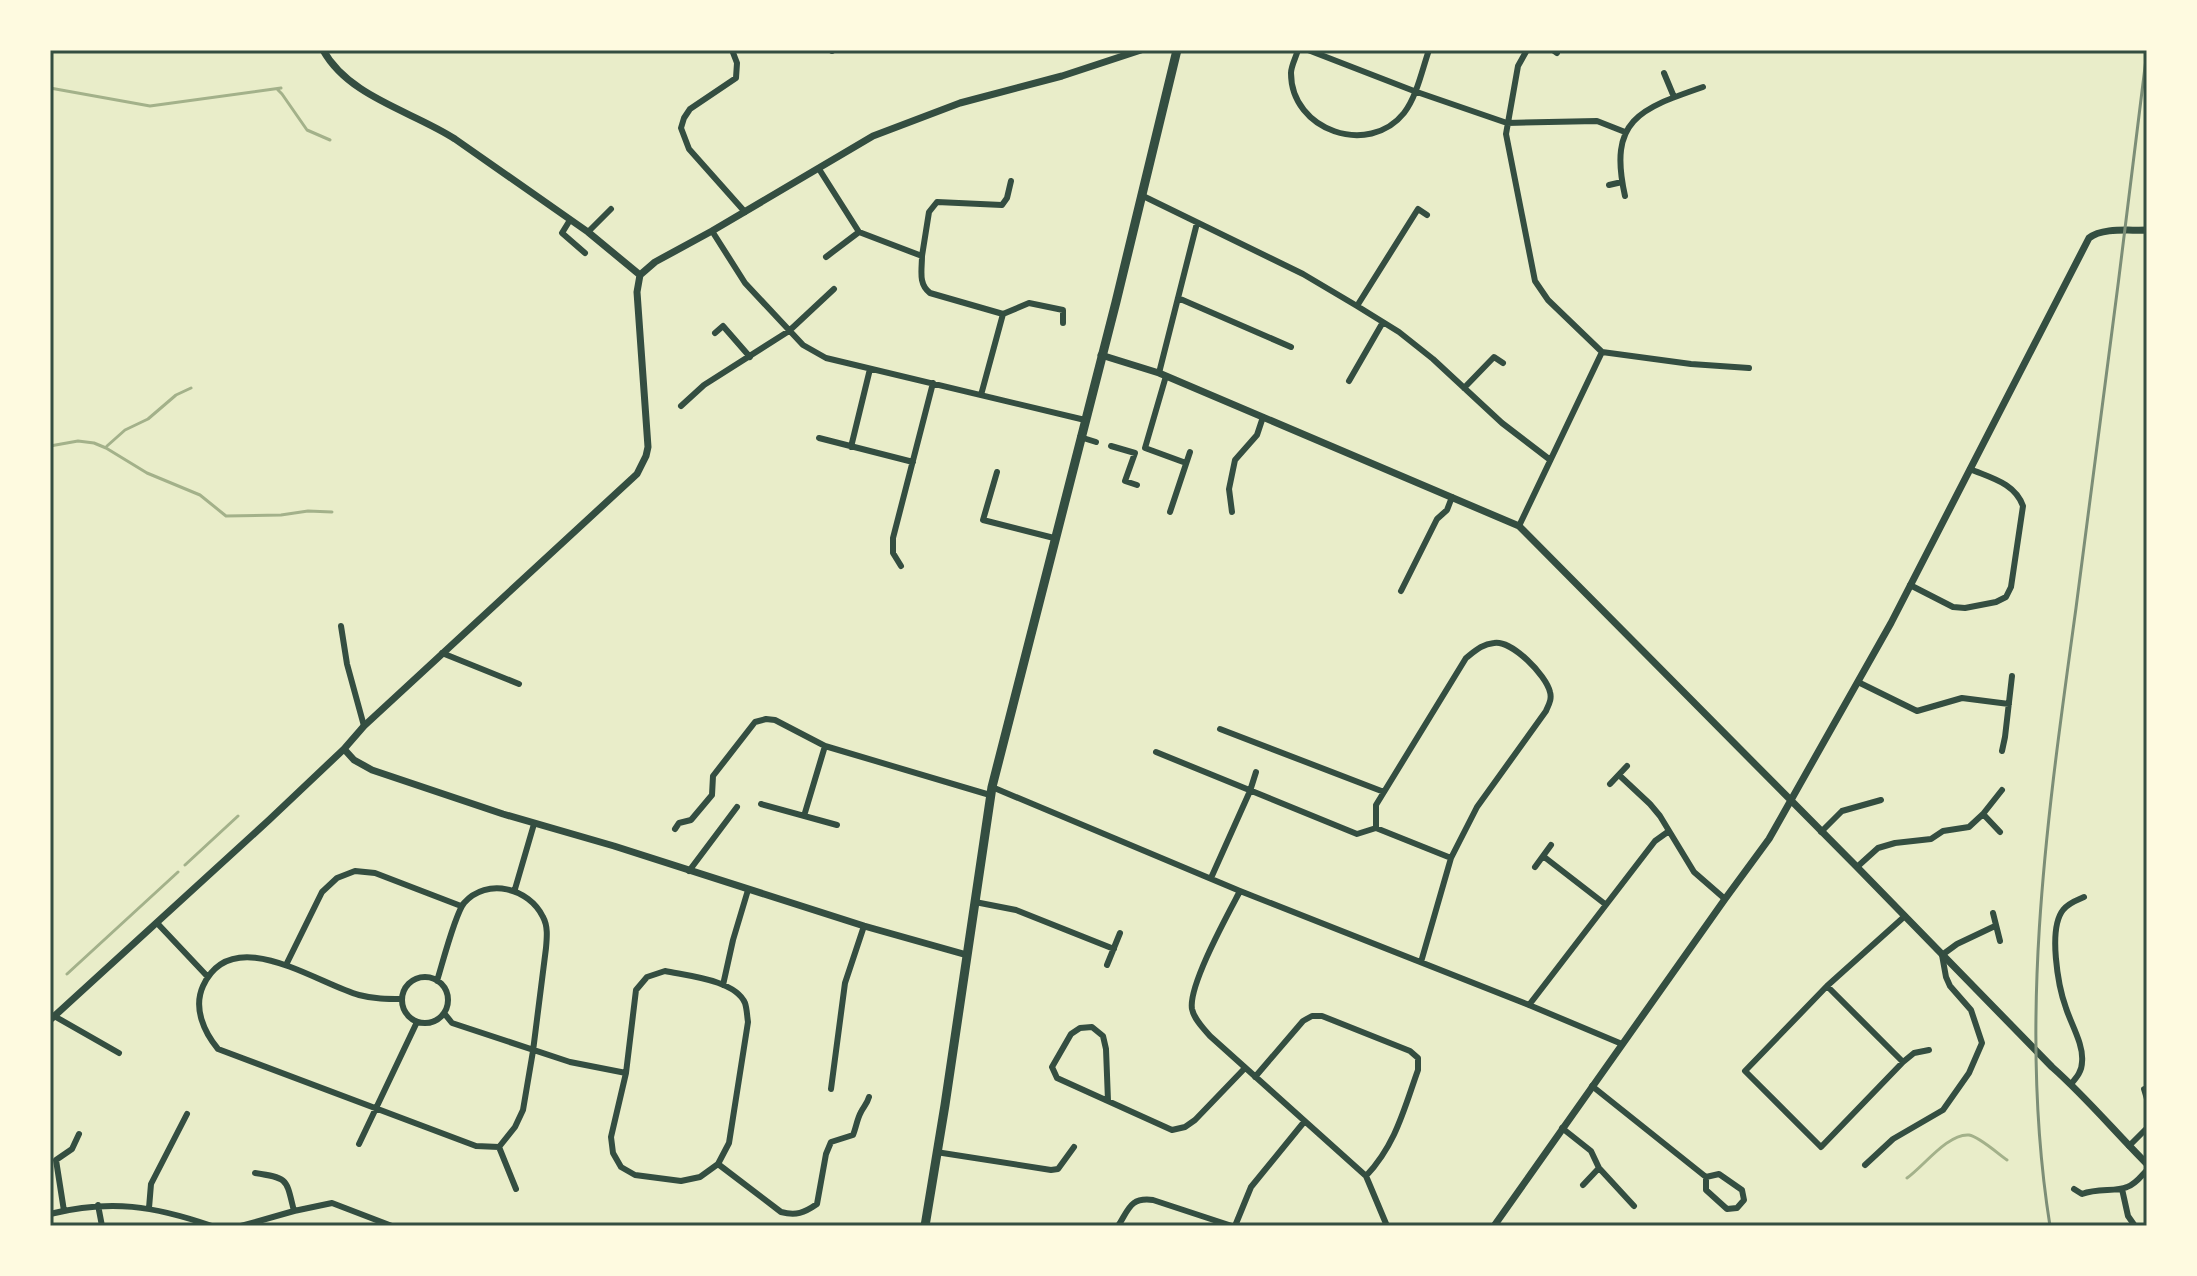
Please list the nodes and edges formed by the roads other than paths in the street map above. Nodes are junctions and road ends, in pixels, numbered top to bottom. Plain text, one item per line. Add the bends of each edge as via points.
1 (323, 50) edge
2 (732, 50) edge
3 (1141, 50) edge
4 (1177, 50) edge
5 (1298, 50) edge
6 (1308, 50) edge
7 (1429, 50) edge
8 (1527, 50) edge
9 (1664, 73) dead end
10 (1703, 87) dead end
11 (1414, 91) junction
12 (1674, 97) junction
13 (1507, 123) junction
14 (1625, 132) junction
15 (819, 169) junction
16 (1011, 181) dead end
17 (1622, 182) junction
18 (1609, 185) dead end
19 (1141, 195) junction
20 (1625, 196) dead end
21 (611, 209) dead end
22 (745, 212) junction
23 (1427, 215) dead end
24 (570, 220) junction
25 (1197, 223) junction
26 (2147, 230) edge
27 (712, 231) junction
28 (588, 232) junction
29 (859, 232) junction
30 (585, 253) dead end
31 (922, 256) junction
32 (826, 257) dead end
33 (640, 275) junction
34 (834, 289) dead end
35 (1178, 298) junction
36 (1357, 306) junction
37 (1003, 314) junction
38 (1383, 322) junction
39 (1063, 323) dead end
40 (789, 331) junction
41 (715, 333) dead end
42 (1291, 347) dead end
43 (1602, 352) junction
44 (1101, 355) junction
45 (750, 357) junction
46 (1503, 363) dead end
47 (1749, 368) dead end
48 (870, 369) junction
49 (1162, 374) junction
50 (1349, 381) dead end
51 (933, 383) junction
52 (1464, 388) junction
53 (981, 395) junction
54 (681, 406) dead end
55 (1263, 417) junction
56 (1085, 420) junction
57 (1080, 437) junction
58 (819, 438) dead end
59 (1096, 442) dead end
60 (1111, 446) dead end
61 (851, 447) junction
62 (1190, 452) dead end
63 (1549, 459) junction
64 (913, 462) junction
65 (1186, 463) junction
66 (1970, 469) junction
67 (997, 472) dead end
68 (1137, 485) dead end
69 (1452, 497) junction
70 (1170, 512) dead end
71 (1232, 512) dead end
72 (1519, 526) junction
73 (1054, 538) junction
74 (901, 566) dead end
75 (1910, 585) junction
76 (1401, 591) dead end
77 (341, 626) dead end
78 (442, 653) junction
79 (2012, 676) dead end
80 (1858, 682) junction
81 (519, 684) dead end
82 (2009, 704) junction
83 (364, 726) junction
84 (1220, 729) dead end
85 (825, 746) junction
86 (344, 749) junction
87 (2002, 751) dead end
88 (1156, 752) dead end
89 (1627, 766) dead end
90 (1256, 772) dead end
91 (1619, 775) junction
92 (1610, 784) dead end
93 (2002, 790) dead end
94 (991, 791) junction
95 (1250, 791) junction
96 (1384, 792) junction
97 (1881, 800) dead end
98 (1791, 802) junction
99 (761, 804) dead end
100 (737, 807) dead end
101 (1983, 814) junction
102 (804, 816) junction
103 (534, 824) junction
104 (837, 825) dead end
105 (1376, 828) junction
106 (675, 829) dead end
107 (1669, 831) junction
108 (1821, 832) junction
109 (2000, 832) dead end
110 (1551, 845) dead end
111 (1543, 856) junction
112 (1451, 858) junction
113 (1535, 867) dead end
114 (1857, 867) junction
115 (689, 871) junction
116 (1211, 878) junction
117 (515, 889) junction
118 (748, 890) junction
119 (1240, 891) junction
120 (2084, 897) dead end
121 (1725, 899) junction
122 (975, 902) junction
123 (1605, 904) junction
124 (461, 906) junction
125 (1993, 913) dead end
126 (1905, 916) junction
127 (157, 923) junction
128 (864, 926) junction
129 (1995, 926) junction
130 (1120, 933) dead end
131 (2000, 941) dead end
132 (1114, 949) junction
133 (967, 955) junction
134 (1942, 955) junction
135 (1421, 962) junction
136 (286, 965) junction
137 (1107, 965) dead end
138 (207, 976) junction
139 (437, 981) junction
140 (723, 985) junction
141 (1827, 986) junction
142 (402, 999) junction
143 (1529, 1005) junction
144 (444, 1013) junction
145 (52, 1018) edge
146 (417, 1022) junction
147 (1622, 1044) junction
148 (1929, 1050) dead end
149 (533, 1051) junction
150 (119, 1053) dead end
151 (1903, 1062) junction
152 (1245, 1068) junction
153 (626, 1073) junction
154 (1255, 1077) junction
155 (2071, 1084) junction
156 (1592, 1086) junction
157 (831, 1089) dead end
158 (2144, 1089) dead end
159 (869, 1097) dead end
160 (2147, 1099) edge
161 (1108, 1101) junction
162 (375, 1109) junction
163 (187, 1114) dead end
164 (1304, 1122) junction
165 (1562, 1128) junction
166 (2147, 1128) edge
167 (79, 1134) dead end
168 (359, 1144) dead end
169 (2129, 1146) junction
170 (499, 1147) junction
171 (1074, 1147) dead end
172 (936, 1152) junction
173 (53, 1159) edge
174 (718, 1164) junction
175 (1865, 1165) dead end
176 (2147, 1167) edge
177 (1599, 1168) junction
178 (255, 1173) dead end
179 (1366, 1176) junction
180 (1706, 1177) junction
181 (1583, 1185) dead end
182 (516, 1189) dead end
183 (2074, 1189) dead end
184 (2122, 1189) junction
185 (98, 1205) junction
186 (1634, 1206) dead end
187 (149, 1208) junction
188 (64, 1211) junction
189 (294, 1211) junction
190 (50, 1214) edge
191 (102, 1226) edge
192 (212, 1226) edge
193 (241, 1226) edge
194 (392, 1226) edge
195 (925, 1226) edge
196 (1118, 1226) edge
197 (1234, 1226) edge
198 (1386, 1226) edge
199 (1494, 1226) edge
200 (2135, 1226) edge

1 - 24 street via 364,91 437,127
2 - 22 street via 736,78 690,109 681,128 689,149
3 - 15 street via 960,103 873,136
4 - 19 main road
5 - 11 street via 1291,70 1293,90 1314,122 1333,132 1354,135 1393,124
6 - 11 street
7 - 11 street
8 - 13 street via 1518,66
9 - 12 street
10 - 12 street
11 - 13 street
12 - 14 street via 1644,111
13 - 14 street via 1597,121
13 - 43 street via 1535,281
14 - 17 street
15 - 22 street
15 - 29 street
16 - 31 street via 1002,205 937,202 929,212
17 - 18 street
17 - 20 street
19 - 25 street
19 - 44 main road
21 - 28 street
22 - 27 street
23 - 36 street via 1418,209
24 - 28 street
24 - 30 street via 562,233
25 - 35 street
25 - 36 street
26 - 66 street via 2102,232 2089,238
27 - 33 street
27 - 40 street via 745,283
28 - 33 street
29 - 31 street
29 - 32 street
31 - 37 street via 923,288
33 - 78 street via 648,430 642,464 629,484
34 - 40 street
35 - 42 street
35 - 49 street
36 - 38 street
37 - 39 street via 1029,303 1063,310
37 - 53 street
38 - 50 street
38 - 52 street
40 - 45 street
40 - 48 street via 826,358
41 - 45 street via 723,326
43 - 47 street
43 - 63 street
44 - 49 street
44 - 56 main road
45 - 54 street
46 - 52 street via 1494,357
48 - 51 street
48 - 61 street
49 - 55 street
49 - 65 street via 1145,448
51 - 53 street
51 - 64 street
52 - 63 street
53 - 56 street
55 - 69 street
55 - 71 street via 1257,435 1235,460 1229,489
56 - 57 main road
57 - 59 street
57 - 73 main road
58 - 61 street
60 - 68 street via 1135,453 1125,481
61 - 64 street
62 - 65 street
63 - 72 street
64 - 74 street via 893,538 893,553
65 - 70 street
66 - 75 street
66 - 75 street via 2011,487 2023,506 2006,597 1953,607
67 - 73 street via 983,520
69 - 72 street
69 - 76 street
72 - 98 street
73 - 94 main road
75 - 80 street
77 - 83 street
78 - 81 street
78 - 83 street
79 - 82 street
80 - 82 street via 1917,711 1962,698
80 - 98 street
82 - 87 street
83 - 86 street
84 - 96 street
85 - 94 street
85 - 102 street
85 - 106 street via 775,720 755,722 713,776 712,795 691,820
86 - 103 street via 372,770
86 - 127 street
88 - 95 street
89 - 91 street
90 - 95 street
91 - 92 street
91 - 107 street
93 - 101 street
94 - 116 street
94 - 122 main road
95 - 105 street via 1357,834
95 - 116 street
96 - 105 street via 1376,805
96 - 112 street via 1466,658 1497,642 1510,645 1526,660 1550,690 1551,700 1477,807
97 - 108 street via 1842,811
98 - 108 street
98 - 121 street
99 - 102 street
100 - 115 street
101 - 109 street
101 - 114 street via 1969,827 1878,848
102 - 104 street
103 - 115 street
103 - 117 street
105 - 112 street
107 - 121 street via 1694,872
107 - 123 street
108 - 114 street
110 - 111 street
111 - 113 street
111 - 123 street
112 - 135 street
114 - 126 street
115 - 118 street
116 - 119 street
117 - 124 street via 486,890
117 - 149 street via 531,900 547,931
118 - 128 street
118 - 140 street
119 - 135 street
119 - 152 street via 1199,977 1192,1010 1210,1036
120 - 155 street via 2059,916 2056,943 2064,1003 2082,1054 2082,1066
121 - 147 street
122 - 132 street via 1016,910
122 - 133 main road
123 - 143 street
124 - 136 street via 375,873 346,874 322,892
124 - 139 street
125 - 129 street
126 - 134 street
126 - 141 street
127 - 138 street
127 - 145 street
128 - 133 street
128 - 157 street via 845,983
129 - 131 street
129 - 134 street
130 - 132 street
132 - 137 street
133 - 172 main road
134 - 155 street
134 - 175 street via 1950,986 1971,1010 1982,1043 1943,1110 1893,1139
135 - 143 street
136 - 138 street via 247,956
136 - 142 street via 356,994
138 - 162 street via 199,995 200,1015 218,1049
139 - 142 street via 414,981
139 - 144 street via 448,997
140 - 153 street via 665,971 647,977 636,990
140 - 174 street via 745,1004 748,1022 729,1143
141 - 151 street
141 - 151 street via 1745,1071 1821,1147
142 - 146 street via 406,1013
143 - 147 street
144 - 146 street via 432,1022
144 - 149 street via 452,1023
145 - 150 street
146 - 162 street
147 - 156 street
148 - 151 street
149 - 153 street
149 - 170 street via 523,1110
152 - 154 street
152 - 161 street via 1185,1127 1172,1130
153 - 174 street via 611,1137 621,1167 635,1175 681,1181 700,1177
154 - 164 street
154 - 179 street via 1312,1016 1418,1058 1391,1144
155 - 169 street
156 - 165 street
156 - 180 street
158 - 160 street
159 - 174 street via 853,1135 831,1142 817,1204 804,1213 781,1212
161 - 161 street via 1057,1078 1052,1067 1080,1028 1092,1027 1103,1036
162 - 168 street
162 - 170 street via 476,1146
163 - 187 street via 151,1184
164 - 179 street
164 - 197 street via 1251,1187
165 - 177 street via 1591,1151
165 - 199 street
166 - 169 street
167 - 173 street via 72,1149
169 - 176 street
170 - 182 street
171 - 172 street via 1061,1166 1051,1170
172 - 195 main road
173 - 188 street
176 - 184 street
177 - 181 street
177 - 186 street
178 - 189 street via 287,1182
179 - 198 street
180 - 180 street via 1706,1190 1727,1209 1744,1200 1742,1190 1719,1174
183 - 184 street via 2082,1194
184 - 200 street
185 - 187 street
185 - 188 street
185 - 191 street
187 - 192 street
188 - 190 street
189 - 193 street
189 - 194 street via 332,1203
196 - 197 street via 1133,1202 1142,1198

